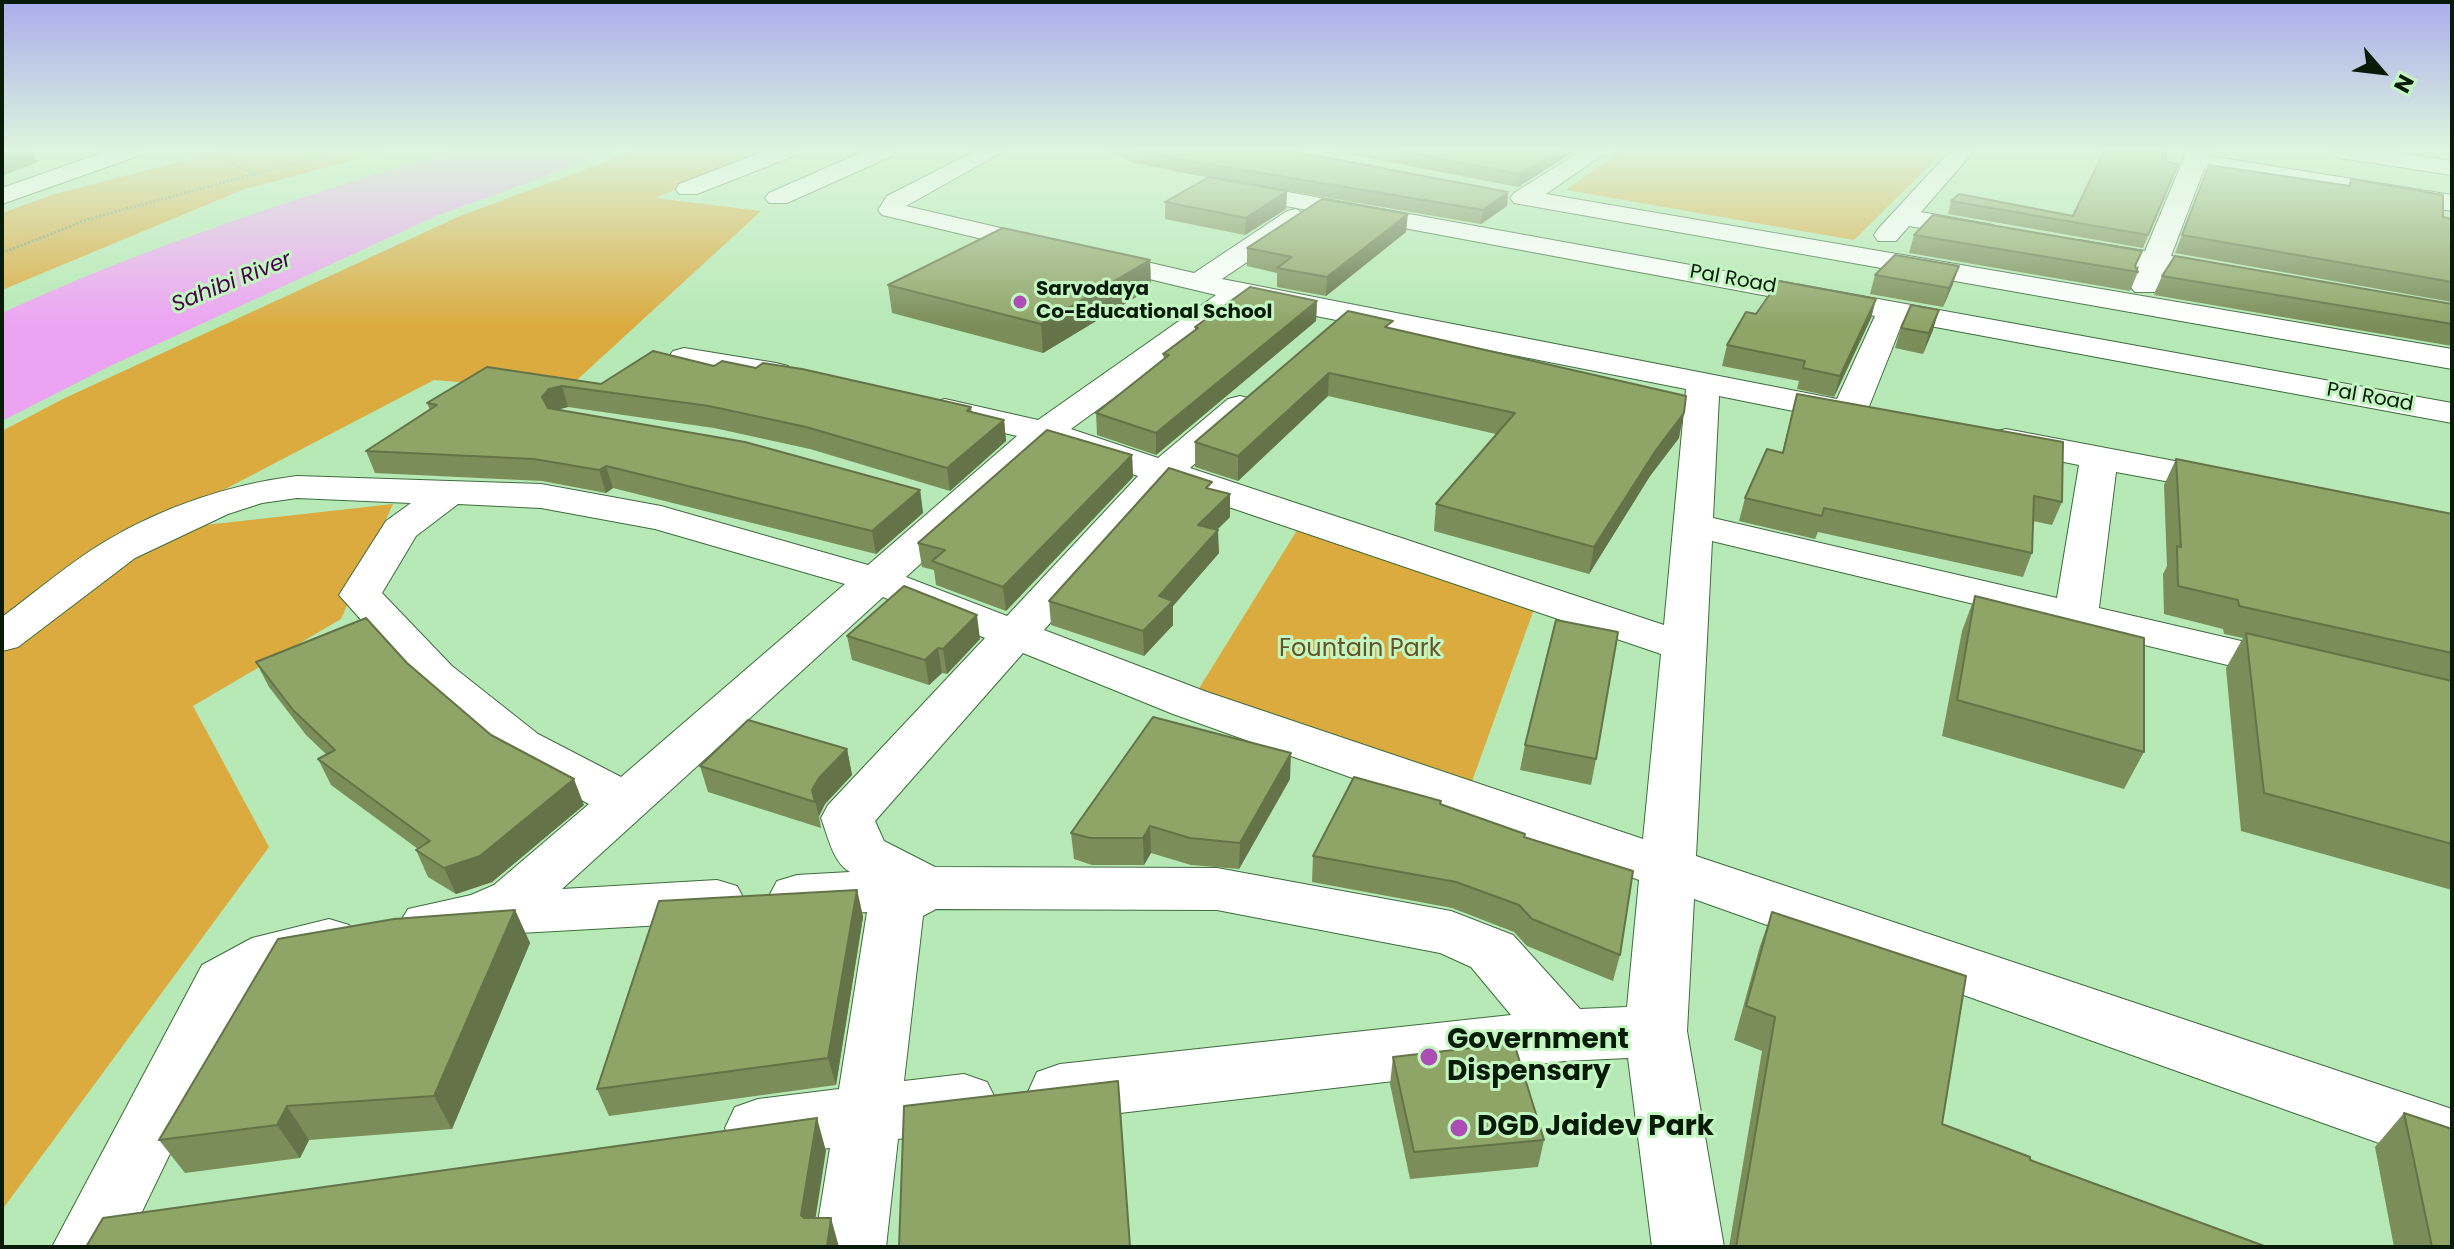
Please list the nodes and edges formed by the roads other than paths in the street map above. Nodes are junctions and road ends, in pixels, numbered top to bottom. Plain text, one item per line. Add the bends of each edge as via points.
1 (891, 209) edge
2 (1309, 209) edge
3 (1339, 209) edge
4 (1587, 209) edge
5 (1910, 209) edge
6 (2175, 209) edge
7 (1903, 217) junction
8 (2013, 237) edge
9 (2060, 245) edge
10 (1865, 257) junction
11 (2154, 261) junction
12 (2248, 278) edge
13 (1199, 282) junction
14 (1240, 292) junction
15 (1841, 300) junction
16 (2138, 304) junction
17 (1893, 310) junction
18 (1348, 313) junction
19 (1313, 343) edge
20 (684, 358) edge
21 (2452, 359) edge
22 (807, 377) edge
23 (1267, 383) edge
24 (1703, 386) junction
25 (914, 401) edge
26 (2452, 413) edge
27 (1044, 432) junction
28 (1973, 434) edge
29 (2099, 457) junction
30 (1163, 471) junction
31 (2268, 489) edge
32 (449, 493) junction
33 (919, 496) edge
34 (957, 509) junction
35 (1693, 525) junction
36 (879, 581) junction
37 (2076, 616) junction
38 (1012, 633) junction
39 (2, 638) edge
40 (1685, 647) junction
41 (2332, 676) edge
42 (627, 802) junction
43 (1670, 867) junction
44 (927, 888) junction
45 (479, 915) junction
46 (1656, 1031) junction
47 (1565, 1035) junction
48 (868, 1113) junction
49 (696, 1137) edge
50 (2452, 1139) edge
51 (165, 1212) edge
52 (95, 1234) edge
53 (850, 1247) edge
54 (1688, 1247) edge

1 - 13 street
2 - 13 street
3 - 15 street, Pal Road
4 - 10 street
5 - 7 street
6 - 11 street
7 - 8 street
7 - 10 street
9 - 11 street
10 - 15 street
10 - 16 street
11 - 12 street
11 - 16 street
13 - 14 street
14 - 18 street
14 - 27 street
15 - 17 street, Pal Road
16 - 21 street
17 - 24 street via 1863,415
17 - 26 street, Pal Road
18 - 19 street
18 - 24 street
20 - 22 street
23 - 30 street
24 - 35 street
25 - 27 street
27 - 30 street
27 - 34 street
28 - 29 street
29 - 31 street
29 - 37 street
30 - 38 street
30 - 40 street
32 - 36 street via 541,496 661,518
32 - 39 street via 297,487 257,492 121,549
32 - 42 street via 400,529 360,595 436,676 521,746
33 - 34 street
34 - 36 street
35 - 37 street
35 - 40 street
36 - 38 street
36 - 42 street
37 - 41 street
38 - 43 street via 1204,709
38 - 44 street via 847,818 862,854
40 - 43 street
42 - 45 street via 514,900
43 - 46 street
43 - 50 street
44 - 45 street
44 - 47 street via 1217,889 1451,933 1492,951
44 - 48 street via 896,905
45 - 52 street via 276,950 237,970 223,982
46 - 47 street
46 - 54 street
47 - 48 street
48 - 49 street
48 - 53 street
51 - 52 street

